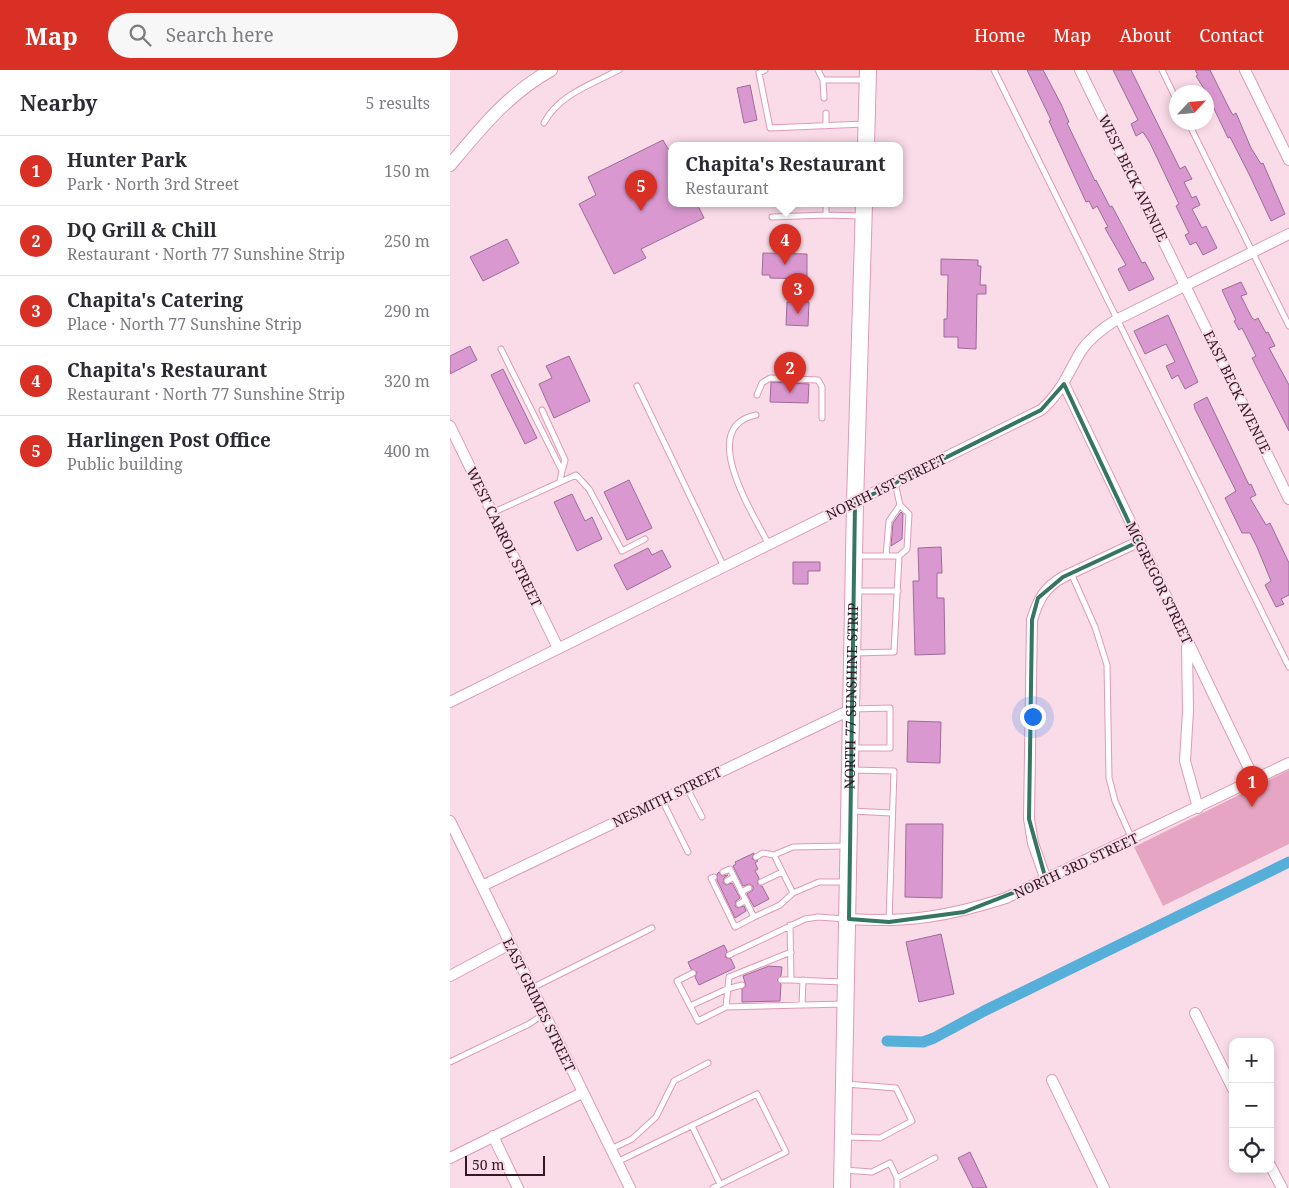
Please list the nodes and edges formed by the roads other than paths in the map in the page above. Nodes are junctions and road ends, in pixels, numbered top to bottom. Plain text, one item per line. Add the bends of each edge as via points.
1 (551, 70) edge
2 (619, 70) edge
3 (765, 70) edge
4 (818, 70) edge
5 (994, 70) edge
6 (1080, 70) edge
7 (1162, 70) edge
8 (1245, 70) edge
9 (867, 75) edge
10 (823, 80) junction
11 (1169, 85) edge
12 (824, 98) dead end
13 (826, 113) dead end
14 (544, 123) dead end
15 (866, 124) junction
16 (826, 126) junction
17 (1192, 130) edge
18 (866, 142) edge
19 (1289, 160) edge
20 (450, 165) edge
21 (826, 207) edge
22 (864, 210) edge
23 (826, 215) junction
24 (772, 217) dead end
25 (1289, 234) edge
26 (1252, 252) junction
27 (1185, 286) junction
28 (1116, 320) junction
29 (1289, 326) edge
30 (501, 350) dead end
31 (1064, 384) junction
32 (637, 386) dead end
33 (757, 395) dead end
34 (542, 410) dead end
35 (756, 415) dead end
36 (822, 418) dead end
37 (450, 426) edge
38 (562, 471) junction
39 (560, 481) junction
40 (895, 483) junction
41 (1289, 499) edge
42 (855, 502) junction
43 (900, 504) junction
44 (492, 513) junction
45 (645, 539) dead end
46 (1138, 542) junction
47 (769, 545) junction
48 (854, 556) junction
49 (886, 556) junction
50 (899, 556) junction
51 (724, 567) junction
52 (1071, 573) junction
53 (854, 591) junction
54 (898, 591) junction
55 (1187, 642) junction
56 (558, 648) junction
57 (853, 653) junction
58 (1289, 667) edge
59 (451, 699) edge
60 (852, 708) junction
61 (851, 748) junction
62 (1289, 763) edge
63 (851, 770) junction
64 (1255, 781) junction
65 (687, 788) junction
66 (662, 800) junction
67 (1198, 808) junction
68 (850, 811) junction
69 (892, 813) junction
70 (702, 816) dead end
71 (450, 821) edge
72 (1132, 840) junction
73 (850, 846) junction
74 (688, 852) dead end
75 (774, 855) junction
76 (756, 857) dead end
77 (738, 866) dead end
78 (730, 869) junction
79 (723, 872) dead end
80 (782, 872) junction
81 (714, 877) dead end
82 (734, 877) junction
83 (1046, 880) junction
84 (728, 881) dead end
85 (761, 882) dead end
86 (849, 883) junction
87 (482, 886) junction
88 (749, 888) dead end
89 (741, 890) junction
90 (733, 892) dead end
91 (793, 893) junction
92 (746, 900) junction
93 (739, 904) dead end
94 (754, 918) junction
95 (849, 919) junction
96 (889, 922) junction
97 (790, 925) junction
98 (652, 928) dead end
99 (510, 944) junction
100 (791, 952) junction
101 (729, 955) dead end
102 (693, 973) dead end
103 (450, 976) edge
104 (781, 980) dead end
105 (791, 980) junction
106 (803, 980) junction
107 (847, 982) junction
108 (742, 986) dead end
109 (531, 988) junction
110 (726, 990) junction
111 (847, 1004) junction
112 (802, 1005) junction
113 (690, 1006) junction
114 (726, 1008) junction
115 (1195, 1013) dead end
116 (544, 1014) junction
117 (450, 1062) edge
118 (708, 1063) dead end
119 (1052, 1080) dead end
120 (1230, 1083) edge
121 (845, 1084) junction
122 (582, 1093) junction
123 (692, 1126) junction
124 (492, 1136) junction
125 (843, 1137) junction
126 (611, 1149) junction
127 (450, 1158) edge
128 (935, 1158) dead end
129 (617, 1162) junction
130 (843, 1170) junction
131 (1274, 1173) edge
132 (897, 1178) junction
133 (720, 1184) junction
134 (518, 1188) edge
135 (630, 1188) edge
136 (713, 1188) edge
137 (842, 1188) edge
138 (897, 1188) edge
139 (1104, 1188) edge
140 (1282, 1188) edge

1 - 20 street via 520,90 491,115
2 - 14 lane via 560,102
3 - 16 lane via 759,73 770,128
4 - 10 lane
5 - 28 lane
6 - 27 street, WEST BECK AVENUE
7 - 11 lane
8 - 19 street
9 - 10 lane
9 - 15 main road
10 - 12 lane
13 - 16 lane
15 - 16 lane
15 - 18 main road
17 - 26 lane
21 - 23 lane
22 - 23 lane
22 - 42 main road, NORTH 77 SUNSHINE STRIP
23 - 24 lane
25 - 26 street, NORTH 1ST STREET
26 - 27 street, NORTH 1ST STREET
26 - 29 lane
27 - 28 street, NORTH 1ST STREET
27 - 41 street, EAST BECK AVENUE
28 - 31 street, NORTH 1ST STREET via 1089,341
28 - 58 lane
30 - 38 lane
31 - 40 street, NORTH 1ST STREET via 1041,410
31 - 46 street, MCGREGOR STREET
32 - 51 lane
33 - 36 lane via 762,383 770,378 818,380 822,387
34 - 38 lane via 565,460
35 - 47 lane via 744,418 734,427 730,456 735,476
37 - 44 street, WEST CARROL STREET
38 - 39 lane
39 - 44 lane
39 - 45 lane via 576,475 589,489 622,551
40 - 42 street, NORTH 1ST STREET
40 - 43 lane
42 - 47 street, NORTH 1ST STREET
42 - 48 main road, NORTH 77 SUNSHINE STRIP
43 - 49 lane via 889,521
43 - 50 lane via 909,514 905,529 907,549
44 - 56 street, WEST CARROL STREET
46 - 52 street
46 - 55 street, MCGREGOR STREET
47 - 51 street, NORTH 1ST STREET
48 - 49 lane
48 - 53 main road, NORTH 77 SUNSHINE STRIP
49 - 50 lane
50 - 54 lane
51 - 56 street, NORTH 1ST STREET
52 - 72 lane via 1108,665 1110,778 1115,800
52 - 83 street via 1053,582 1038,598 1032,620 1029,818
53 - 54 lane
53 - 57 main road, NORTH 77 SUNSHINE STRIP
54 - 57 lane via 894,652
55 - 64 street, MCGREGOR STREET
55 - 67 street via 1185,761
56 - 59 street, NORTH 1ST STREET
57 - 60 main road, NORTH 77 SUNSHINE STRIP
60 - 61 main road, NORTH 77 SUNSHINE STRIP
60 - 61 lane via 890,708 890,748
60 - 65 street, NESMITH STREET
61 - 63 main road, NORTH 77 SUNSHINE STRIP
62 - 64 street, NORTH 3RD STREET
63 - 68 main road, NORTH 77 SUNSHINE STRIP
63 - 69 lane via 894,771
64 - 67 street, NORTH 3RD STREET
65 - 66 street, NESMITH STREET
65 - 70 lane
66 - 74 lane
66 - 87 street, NESMITH STREET
67 - 72 street, NORTH 3RD STREET
68 - 69 lane
68 - 73 main road, NORTH 77 SUNSHINE STRIP
69 - 96 lane
71 - 87 street, EAST GRIMES STREET
72 - 83 street, NORTH 3RD STREET
73 - 75 lane via 792,847
73 - 86 main road, NORTH 77 SUNSHINE STRIP
75 - 76 lane via 763,853
75 - 80 lane
77 - 78 lane
78 - 79 lane
78 - 82 lane
80 - 85 lane
80 - 91 lane
81 - 94 lane via 711,878 735,927
82 - 84 lane
82 - 89 lane
83 - 96 street, NORTH 3RD STREET via 964,912
86 - 91 lane via 819,882
86 - 95 main road, NORTH 77 SUNSHINE STRIP
87 - 99 street, EAST GRIMES STREET
88 - 89 lane
89 - 90 lane
89 - 92 lane
91 - 94 lane via 780,905
92 - 93 lane
92 - 94 lane
95 - 96 street, NORTH 3RD STREET
95 - 97 lane via 818,917
95 - 107 main road, NORTH 77 SUNSHINE STRIP
97 - 100 lane
97 - 101 lane
98 - 109 lane
99 - 103 street
99 - 109 street, EAST GRIMES STREET
100 - 105 lane
100 - 110 lane via 729,977
102 - 113 lane via 677,981
104 - 105 lane
105 - 106 lane
106 - 107 lane
106 - 112 lane
107 - 111 main road, NORTH 77 SUNSHINE STRIP
108 - 110 lane
109 - 116 street, EAST GRIMES STREET
110 - 113 lane
110 - 114 lane
111 - 112 lane
111 - 121 main road, NORTH 77 SUNSHINE STRIP
112 - 114 lane
113 - 114 lane via 698,1021
115 - 120 street
116 - 117 lane
116 - 122 street, EAST GRIMES STREET
118 - 126 lane via 674,1081 656,1117 632,1139
119 - 139 street
121 - 125 main road, NORTH 77 SUNSHINE STRIP
121 - 125 lane via 896,1088 912,1121 880,1138
122 - 124 street
122 - 126 street, EAST GRIMES STREET
123 - 129 lane
123 - 133 lane
123 - 133 lane via 757,1094 786,1152
124 - 127 street
124 - 134 street
125 - 130 main road, NORTH 77 SUNSHINE STRIP
126 - 129 street, EAST GRIMES STREET
128 - 132 lane
129 - 135 street, EAST GRIMES STREET
130 - 132 lane via 872,1172 890,1163
130 - 137 main road, NORTH 77 SUNSHINE STRIP
131 - 140 street
132 - 138 lane
133 - 136 lane

